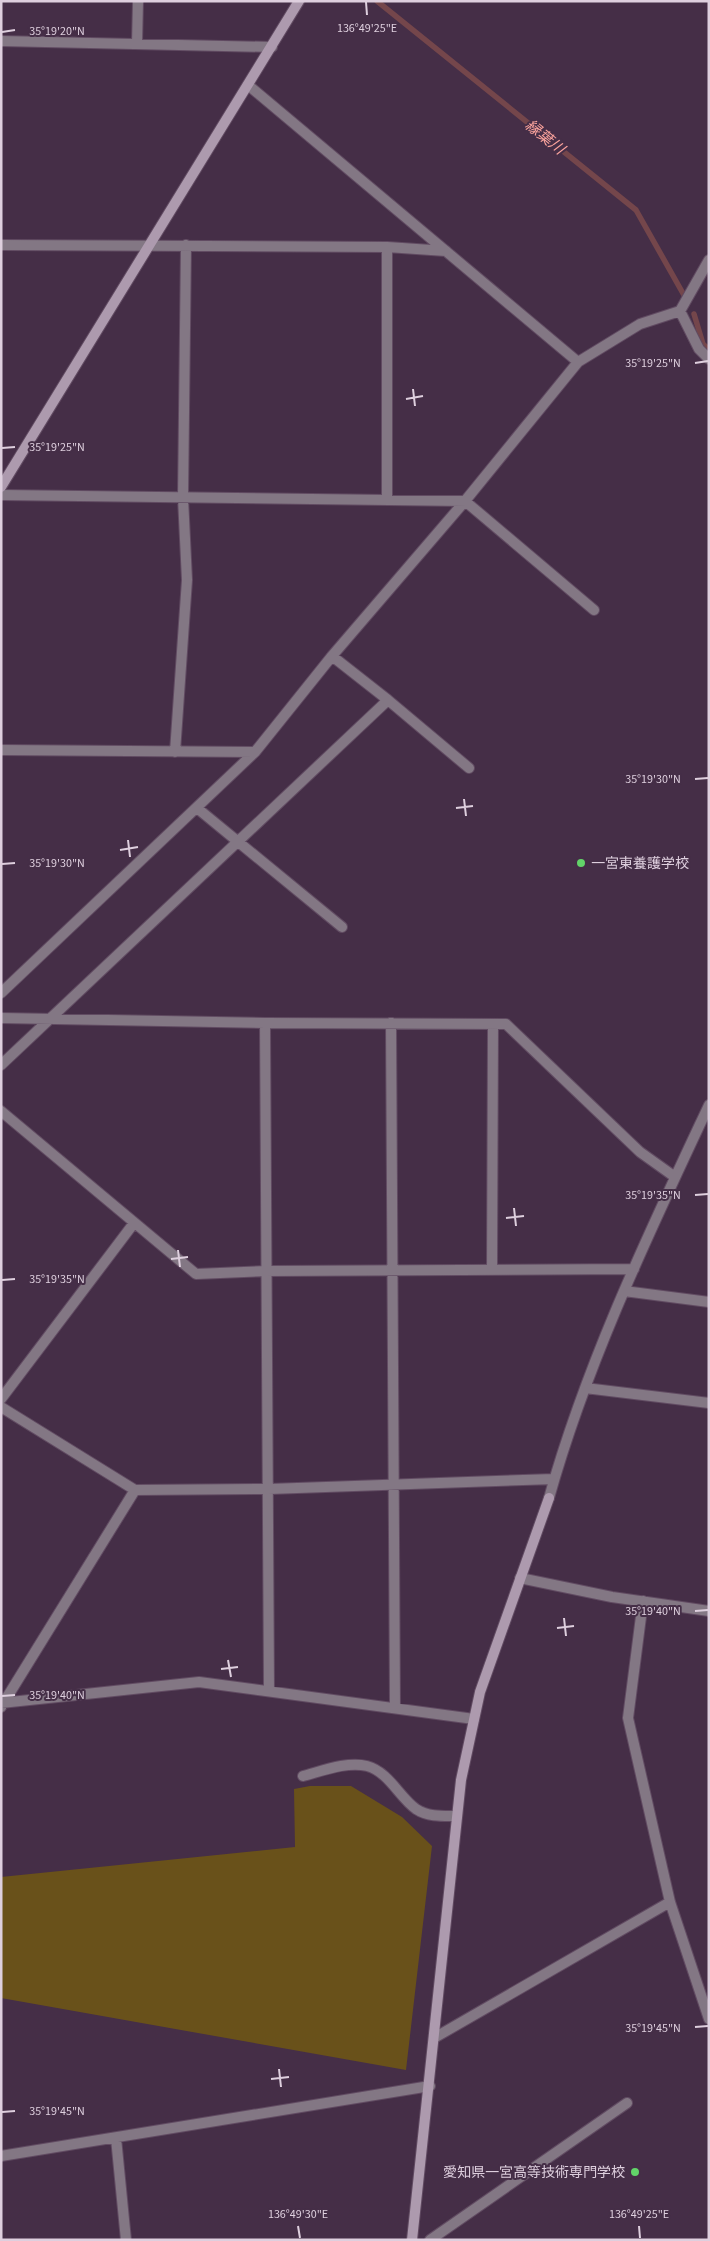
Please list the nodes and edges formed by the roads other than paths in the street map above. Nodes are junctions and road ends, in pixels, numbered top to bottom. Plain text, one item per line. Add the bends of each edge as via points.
1 (138, 1) edge
2 (299, 1) edge
3 (1, 41) edge
4 (137, 44) junction
5 (272, 47) junction
6 (248, 85) junction
7 (1, 245) edge
8 (149, 245) junction
9 (186, 245) junction
10 (387, 247) junction
11 (446, 251) junction
12 (709, 260) edge
13 (680, 311) junction
14 (709, 360) edge
15 (578, 362) junction
16 (1, 487) edge
17 (1, 495) edge
18 (183, 498) junction
19 (387, 500) junction
20 (464, 501) junction
21 (594, 610) dead end
22 (332, 656) junction
23 (388, 700) junction
24 (1, 750) edge
25 (175, 752) junction
26 (255, 752) junction
27 (469, 768) dead end
28 (197, 808) junction
29 (239, 842) junction
30 (342, 927) dead end
31 (1, 993) edge
32 (1, 1018) edge
33 (51, 1018) junction
34 (265, 1023) junction
35 (391, 1023) junction
36 (493, 1024) junction
37 (1, 1065) edge
38 (709, 1105) edge
39 (1, 1111) edge
40 (675, 1177) junction
41 (134, 1223) junction
42 (634, 1269) junction
43 (391, 1270) junction
44 (492, 1270) junction
45 (267, 1271) junction
46 (624, 1291) junction
47 (709, 1302) edge
48 (585, 1388) junction
49 (1, 1399) edge
50 (709, 1403) edge
51 (1, 1407) edge
52 (554, 1479) junction
53 (392, 1486) junction
54 (135, 1490) junction
55 (269, 1490) junction
56 (520, 1578) junction
57 (643, 1601) junction
58 (709, 1611) edge
59 (269, 1691) junction
60 (2, 1705) edge
61 (395, 1708) junction
62 (474, 1719) junction
63 (303, 1776) dead end
64 (457, 1816) junction
65 (670, 1902) junction
66 (709, 2020) edge
67 (434, 2038) junction
68 (430, 2086) junction
69 (627, 2103) dead end
70 (116, 2138) junction
71 (1, 2156) edge
72 (126, 2240) edge
73 (412, 2240) edge
74 (430, 2240) edge

1 - 4 street
2 - 5 street
3 - 4 street
4 - 5 street
5 - 6 street
6 - 8 street
6 - 11 street
7 - 8 street
8 - 9 street
8 - 16 street
9 - 10 street
9 - 18 street
10 - 11 street
10 - 19 street
11 - 15 street
12 - 13 street
13 - 14 street via 699,349
13 - 15 street via 640,324
15 - 20 street
17 - 18 street
18 - 19 street
18 - 25 street via 187,580
19 - 20 street
20 - 21 street
20 - 22 street
22 - 23 street
22 - 26 street
23 - 27 street
23 - 29 street
24 - 25 street
25 - 26 street
26 - 28 street
28 - 29 street
28 - 31 street
29 - 30 street
29 - 33 street
32 - 33 street
33 - 34 street
33 - 37 street
34 - 35 street
34 - 45 street
35 - 36 street
35 - 43 street
36 - 40 street via 506,1024 640,1152
36 - 44 street
38 - 40 street
39 - 41 street
40 - 42 street
41 - 45 street via 196,1274
41 - 49 street
42 - 44 street
42 - 46 street
43 - 44 street
43 - 45 street
43 - 53 street
45 - 55 street
46 - 47 street
46 - 48 street
48 - 50 street
48 - 52 street
51 - 54 street
52 - 53 street
52 - 56 street
53 - 55 street
53 - 61 street
54 - 55 street
54 - 60 street
55 - 59 street
56 - 57 street
56 - 62 street via 480,1692
57 - 58 street
57 - 65 street via 628,1718
59 - 60 street via 200,1682
59 - 61 street
61 - 62 street
62 - 64 street
63 - 64 street via 349,1765 368,1766 383,1775 416,1809 430,1815
64 - 67 street
65 - 66 street
65 - 67 street
67 - 68 street
68 - 70 street
68 - 73 street
69 - 74 street
70 - 71 street
70 - 72 street

